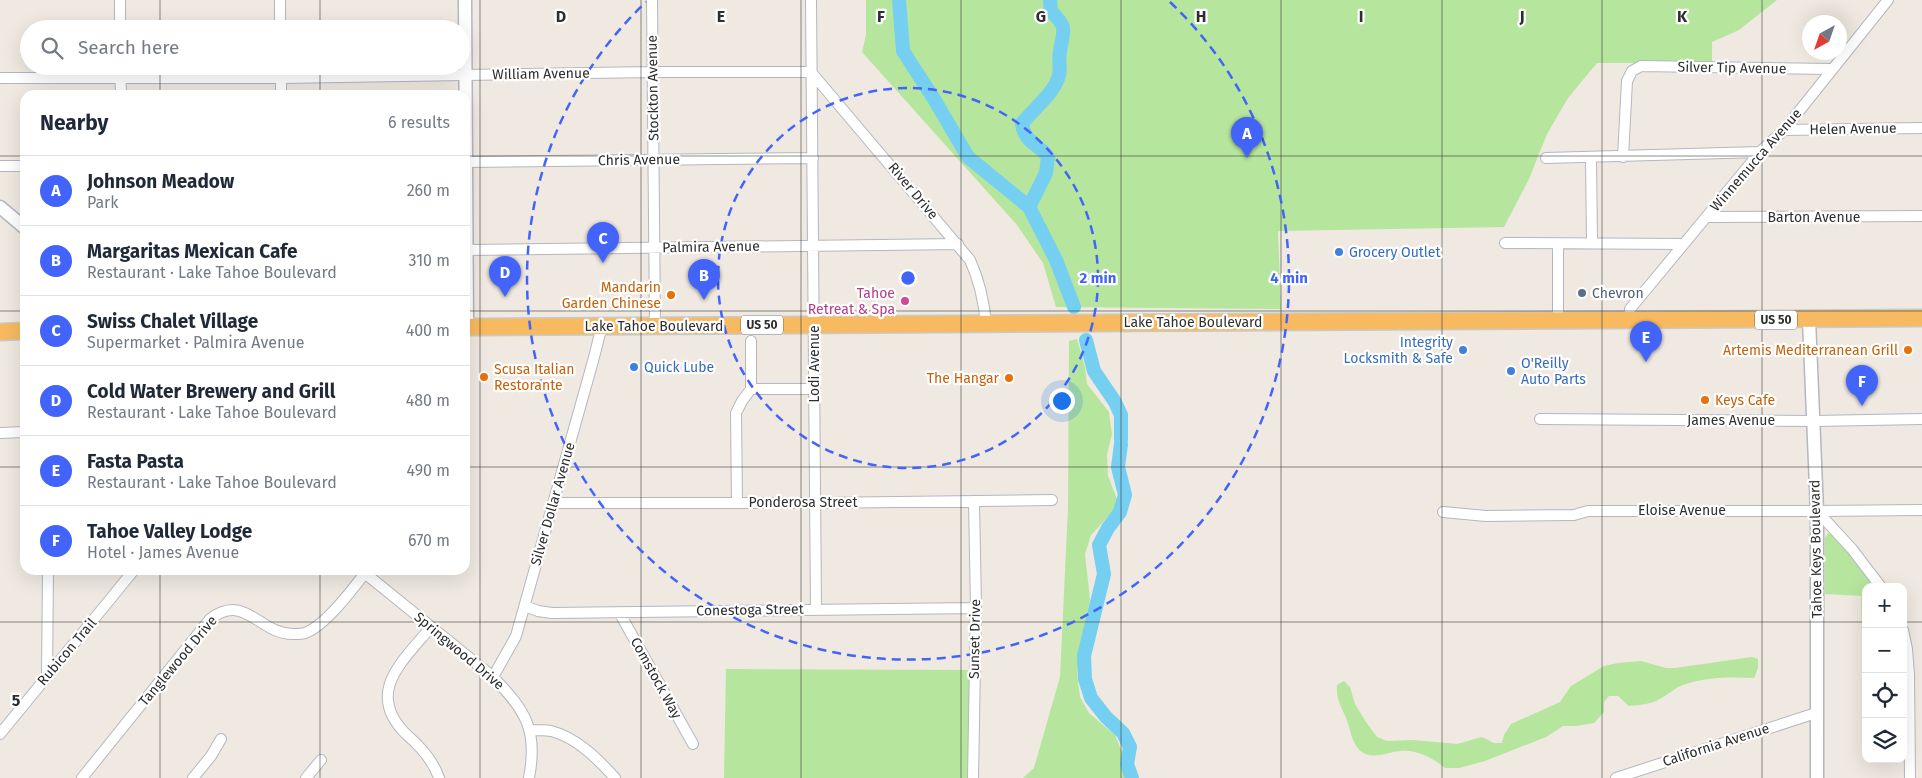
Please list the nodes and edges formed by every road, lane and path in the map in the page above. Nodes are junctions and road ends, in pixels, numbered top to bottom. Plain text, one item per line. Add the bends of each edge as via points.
1 (120, 0) edge
2 (280, 0) edge
3 (465, 0) edge
4 (652, 0) edge
5 (811, 0) edge
6 (1888, 0) edge
7 (120, 20) edge
8 (280, 20) edge
9 (465, 20) edge
10 (1832, 69) junction
11 (652, 72) junction
12 (811, 72) junction
13 (465, 75) joint
14 (470, 75) edge
15 (0, 78) edge
16 (120, 78) junction
17 (281, 78) junction
18 (121, 90) edge
19 (281, 90) edge
20 (465, 90) edge
21 (1922, 128) edge
22 (1784, 130) junction
23 (1760, 152) junction
24 (1623, 157) junction
25 (813, 158) junction
26 (1546, 158) dead end
27 (1591, 158) junction
28 (653, 160) junction
29 (470, 162) edge
30 (0, 166) edge
31 (20, 166) edge
32 (0, 207) edge
33 (1922, 216) edge
34 (1707, 217) junction
35 (20, 224) edge
36 (1506, 243) dead end
37 (1592, 243) junction
38 (958, 244) junction
39 (1558, 244) junction
40 (1684, 244) junction
41 (813, 245) junction
42 (654, 249) junction
43 (470, 250) edge
44 (1922, 318) edge
45 (1629, 320) junction
46 (1810, 320) junction
47 (1558, 321) junction
48 (986, 324) junction
49 (814, 325) junction
50 (602, 326) junction
51 (655, 326) junction
52 (470, 327) edge
53 (20, 331) edge
54 (0, 332) edge
55 (751, 341) dead end
56 (752, 389) junction
57 (814, 389) junction
58 (1922, 419) edge
59 (1540, 420) dead end
60 (1814, 420) junction
61 (20, 432) edge
62 (0, 433) edge
63 (1052, 500) dead end
64 (974, 501) junction
65 (554, 502) junction
66 (737, 503) junction
67 (816, 503) junction
68 (1922, 510) edge
69 (1817, 511) junction
70 (1443, 512) dead end
71 (48, 575) edge
72 (130, 575) edge
73 (361, 575) edge
74 (367, 575) edge
75 (1878, 583) edge
76 (525, 606) junction
77 (816, 608) junction
78 (976, 608) junction
79 (619, 612) junction
80 (431, 627) junction
81 (1907, 649) edge
82 (47, 677) junction
83 (493, 678) junction
84 (1816, 713) junction
85 (530, 730) junction
86 (0, 734) edge
87 (221, 739) dead end
88 (693, 744) dead end
89 (321, 760) dead end
90 (82, 778) edge
91 (193, 778) edge
92 (306, 778) edge
93 (438, 778) edge
94 (529, 778) edge
95 (615, 778) edge
96 (973, 778) edge
97 (1616, 778) edge
98 (1817, 778) edge
99 (1910, 778) edge

1 - 7 street
2 - 8 street
3 - 9 street
4 - 11 street, Stockton Avenue
5 - 12 street, Lodi Avenue
6 - 10 street, Winnemucca Avenue
10 - 22 street, Winnemucca Avenue
10 - 24 street, Silver Tip Avenue via 1641,66 1632,71 1627,81
11 - 12 street, William Avenue
11 - 14 street, William Avenue
11 - 28 street, Stockton Avenue
12 - 25 street, Lodi Avenue
12 - 38 street, River Drive
13 - 17 street, William Avenue
13 - 20 street
15 - 16 street, William Avenue
16 - 17 street, William Avenue
16 - 18 street
17 - 19 street
21 - 22 street, Helen Avenue
22 - 23 street, Winnemucca Avenue
23 - 24 street
23 - 34 street, Winnemucca Avenue
24 - 27 street
25 - 28 street, Chris Avenue
25 - 41 street, Lodi Avenue
26 - 27 street
27 - 37 street
28 - 29 street, Chris Avenue
28 - 42 street, Stockton Avenue
30 - 31 street
32 - 35 street
33 - 34 street, Barton Avenue
34 - 40 street, Winnemucca Avenue
36 - 39 street
37 - 39 street
37 - 40 street
38 - 41 street, Palmira Avenue
38 - 48 street, River Drive via 978,278
39 - 47 street
40 - 45 street, Winnemucca Avenue via 1630,309
41 - 42 street, Palmira Avenue
41 - 49 street, Lodi Avenue
42 - 43 street, Palmira Avenue
42 - 51 street, Stockton Avenue
44 - 46 highway, Lake Tahoe Boulevard / US 50
45 - 46 highway, Lake Tahoe Boulevard / US 50
45 - 47 highway, Lake Tahoe Boulevard / US 50
46 - 60 street, Tahoe Keys Boulevard
47 - 48 highway, Lake Tahoe Boulevard / US 50
48 - 49 highway, Lake Tahoe Boulevard / US 50
49 - 51 highway, Lake Tahoe Boulevard / US 50
49 - 57 street, Lodi Avenue
50 - 51 highway, Lake Tahoe Boulevard / US 50
50 - 52 highway, Lake Tahoe Boulevard / US 50
50 - 65 street, Silver Dollar Avenue
53 - 54 highway
55 - 56 street
56 - 57 street
56 - 66 street via 736,413
57 - 67 street, Lodi Avenue
58 - 60 street, James Avenue
59 - 60 street, James Avenue
60 - 69 street, Tahoe Keys Boulevard
61 - 62 street
63 - 64 street, Ponderosa Street
64 - 67 street, Ponderosa Street
64 - 78 street, Sunset Drive
65 - 66 street, Ponderosa Street
65 - 76 street, Silver Dollar Avenue
66 - 67 street, Ponderosa Street
67 - 77 street, Lodi Avenue
68 - 69 street, Eloise Avenue
69 - 70 street, Eloise Avenue via 1588,511 1574,515 1486,516
69 - 75 street
69 - 84 street, Tahoe Keys Boulevard
71 - 82 street
72 - 82 street, Rubicon Trail
73 - 90 street, Tanglewood Drive via 340,603 305,634 278,632 246,612 234,609 220,612 210,619
74 - 80 street, Springwood Drive
76 - 79 street, Conestoga Street via 552,613
76 - 83 street, Silver Dollar Avenue via 516,636
77 - 78 street, Conestoga Street
77 - 79 street, Conestoga Street
78 - 96 street, Sunset Drive
79 - 88 street, Comstock Way
80 - 83 street, Springwood Drive
80 - 93 street via 396,670 388,689 388,709 397,725 425,753
81 - 99 street
82 - 86 street, Rubicon Trail
83 - 85 street, Springwood Drive via 522,711
84 - 97 street, California Avenue
84 - 98 street, Tahoe Keys Boulevard
85 - 94 street, Springwood Drive via 533,757
85 - 95 street via 550,731 568,738 599,761
87 - 91 street
89 - 92 street

